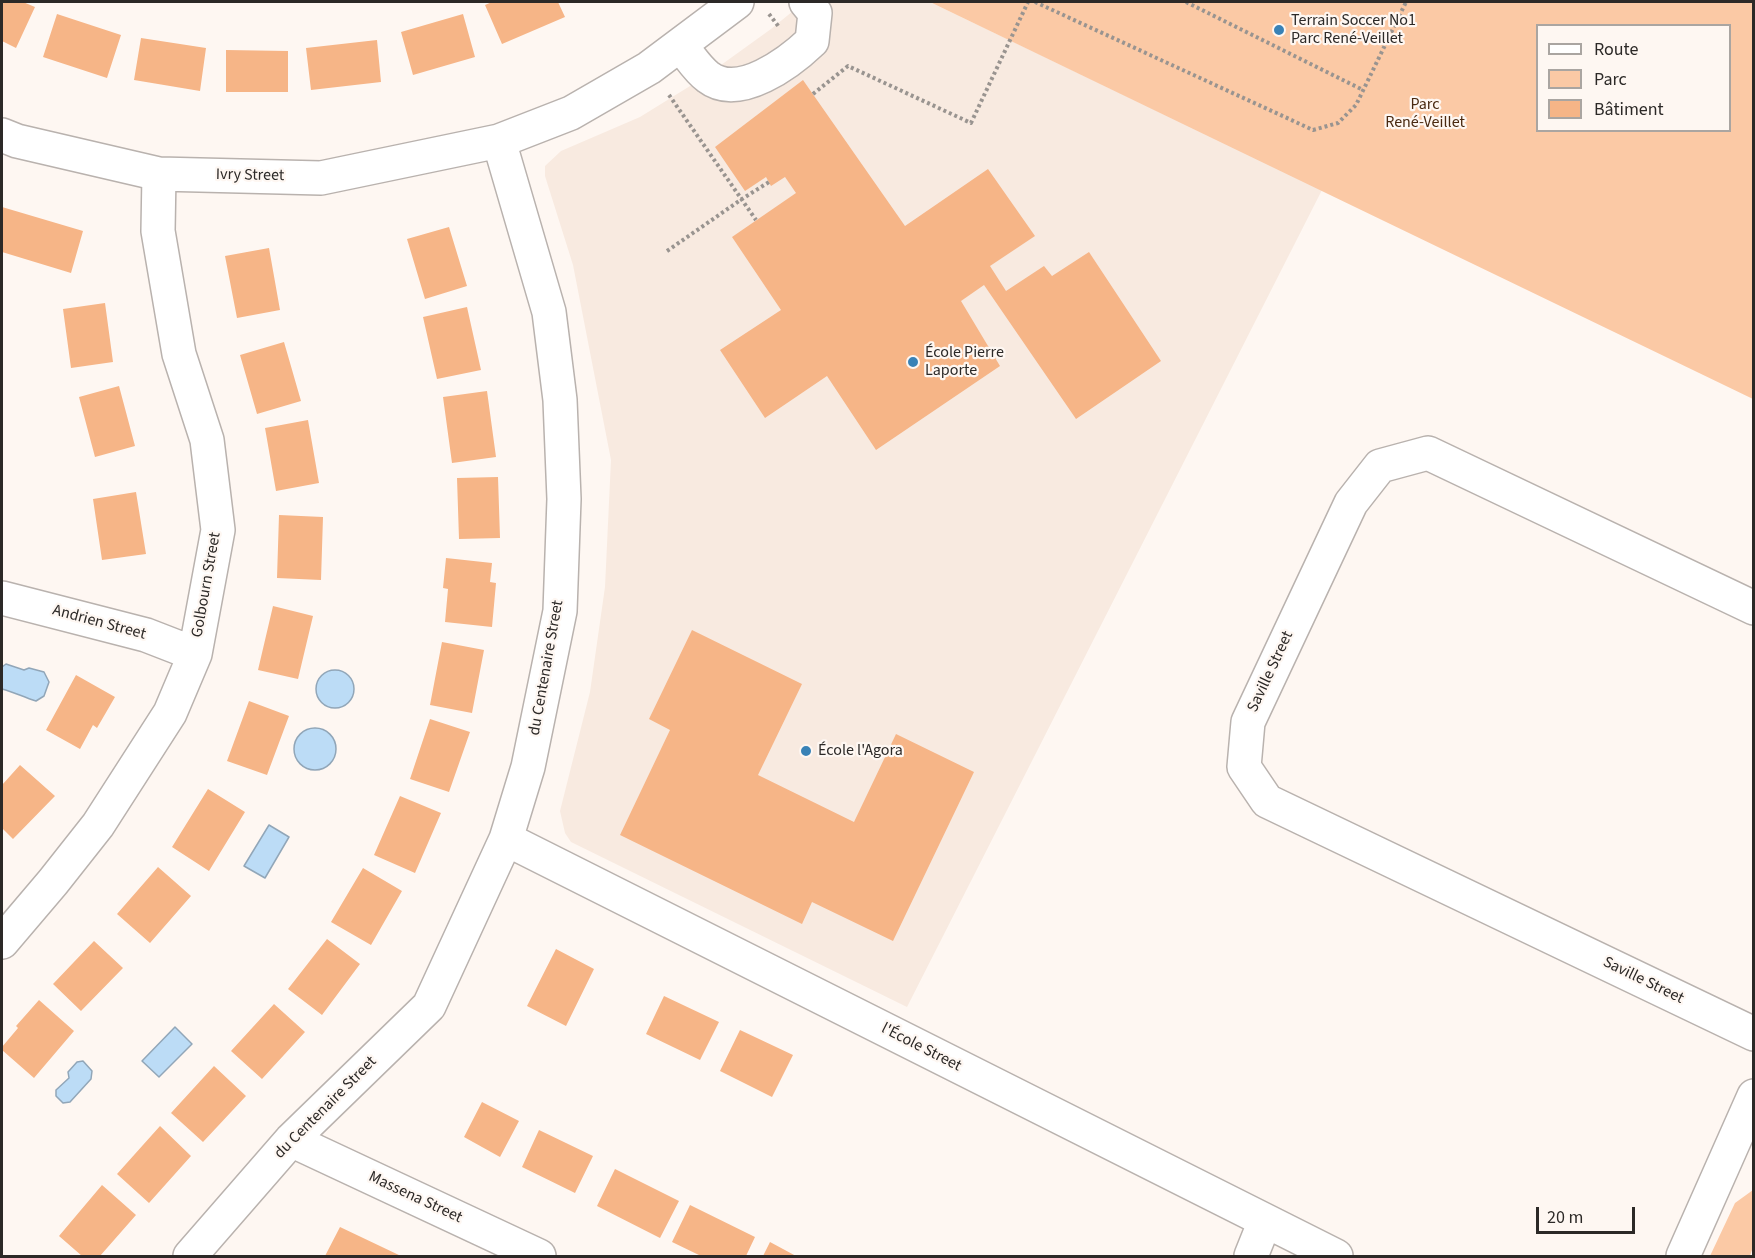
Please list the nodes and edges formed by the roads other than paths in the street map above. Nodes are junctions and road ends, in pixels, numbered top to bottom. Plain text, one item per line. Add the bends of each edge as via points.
1 (737, 2) edge
2 (806, 2) edge
3 (680, 45) junction
4 (2, 135) edge
5 (499, 141) junction
6 (159, 174) junction
7 (2, 598) edge
8 (1754, 608) edge
9 (195, 654) junction
10 (506, 839) junction
11 (2, 942) edge
12 (1754, 1034) edge
13 (1754, 1096) edge
14 (291, 1140) junction
15 (1741, 1156) edge
16 (1266, 1221) junction
17 (190, 1257) edge
18 (539, 1257) edge
19 (1251, 1257) edge
20 (1336, 1257) edge
21 (1683, 1257) edge

1 - 3 street
2 - 3 street via 815,13 812,41 763,77 725,85 708,77
3 - 5 street via 649,68 571,113
4 - 6 street, Ivry Street
5 - 6 street, Ivry Street via 321,178
5 - 10 street, du Centenaire Street via 549,312 560,400 564,499 560,611 528,767
6 - 9 street, Golbourn Street via 158,231 179,354 207,440 218,530
7 - 9 street, Andrien Street via 146,635
8 - 12 street, Saville Street via 1428,453 1380,466 1351,503 1248,722 1244,767 1267,801
9 - 11 street, Golbourn Street via 170,712 98,825
10 - 14 street, du Centenaire Street via 429,1006
10 - 16 street, l'École Street
13 - 15 street
14 - 17 street, du Centenaire Street
14 - 18 street, Massena Street
15 - 21 street
16 - 19 street
16 - 20 street, l'École Street

